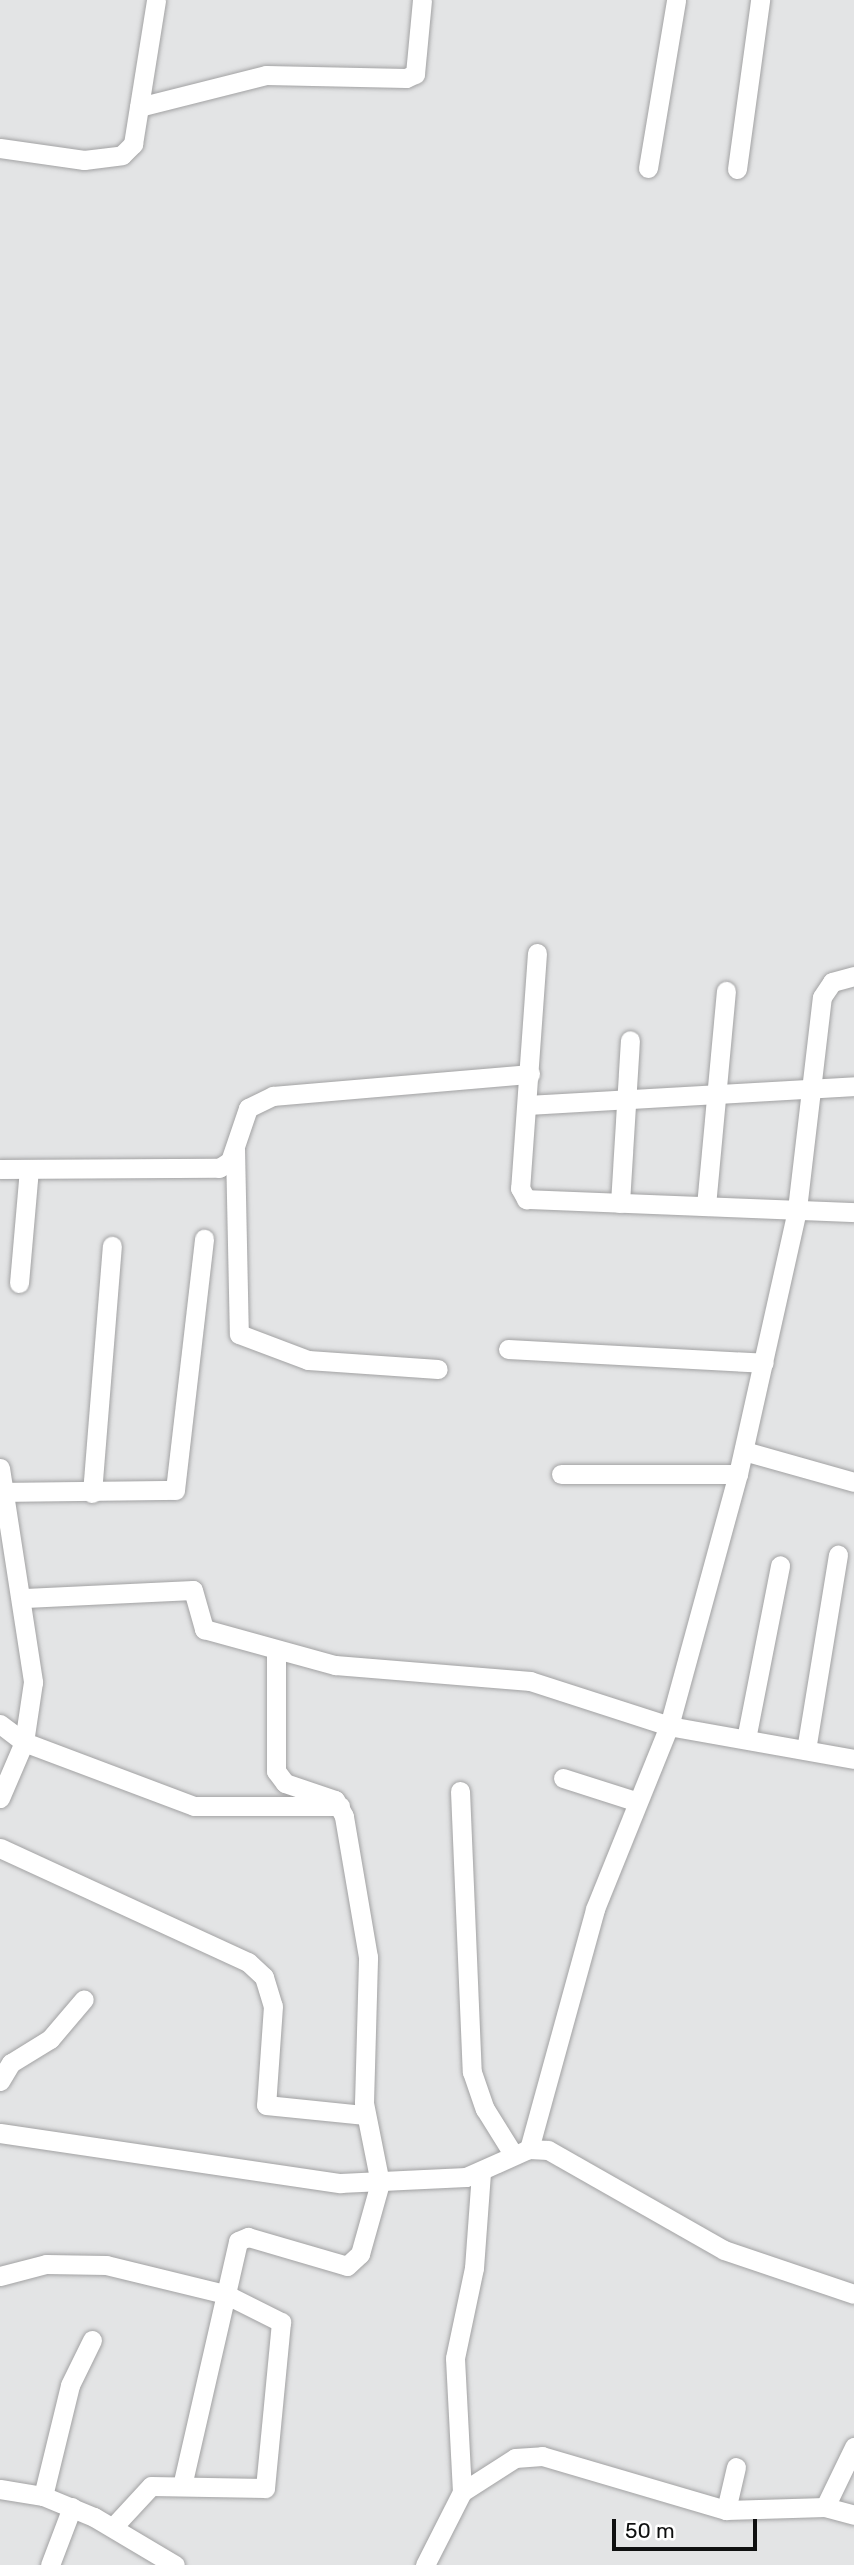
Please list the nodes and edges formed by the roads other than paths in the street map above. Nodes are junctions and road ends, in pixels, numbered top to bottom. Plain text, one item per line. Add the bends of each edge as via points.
1 (156, 0) edge
2 (422, 0) edge
3 (676, 0) edge
4 (760, 0) edge
5 (139, 107) junction
6 (0, 148) edge
7 (648, 167) dead end
8 (737, 169) dead end
9 (537, 953) dead end
10 (854, 976) edge
11 (726, 991) dead end
12 (630, 1040) dead end
13 (530, 1074) junction
14 (854, 1086) edge
15 (809, 1087) junction
16 (714, 1092) junction
17 (628, 1098) junction
18 (528, 1105) junction
19 (235, 1149) junction
20 (0, 1169) edge
21 (29, 1170) junction
22 (620, 1203) junction
23 (706, 1206) junction
24 (797, 1209) junction
25 (854, 1212) edge
26 (204, 1239) dead end
27 (113, 1247) dead end
28 (19, 1283) dead end
29 (508, 1349) dead end
30 (764, 1363) junction
31 (438, 1369) dead end
32 (744, 1451) junction
33 (0, 1468) edge
34 (561, 1474) dead end
35 (738, 1474) junction
36 (854, 1482) edge
37 (6, 1492) junction
38 (92, 1493) junction
39 (838, 1555) dead end
40 (780, 1565) dead end
41 (25, 1598) junction
42 (276, 1650) junction
43 (0, 1724) edge
44 (668, 1726) junction
45 (746, 1739) junction
46 (24, 1742) junction
47 (806, 1750) junction
48 (854, 1759) edge
49 (563, 1778) dead end
50 (460, 1791) dead end
51 (0, 1798) edge
52 (635, 1801) junction
53 (340, 1806) junction
54 (0, 1848) edge
55 (84, 1999) dead end
56 (0, 2081) edge
57 (365, 2115) junction
58 (0, 2133) edge
59 (521, 2151) junction
60 (481, 2173) junction
61 (380, 2183) junction
62 (0, 2276) edge
63 (225, 2294) junction
64 (854, 2294) edge
65 (92, 2340) dead end
66 (854, 2447) edge
67 (736, 2467) dead end
68 (182, 2486) junction
69 (0, 2489) edge
70 (462, 2492) junction
71 (43, 2496) junction
72 (72, 2507) junction
73 (825, 2507) junction
74 (726, 2511) junction
75 (854, 2515) edge
76 (114, 2526) junction
77 (50, 2565) edge
78 (175, 2565) edge
79 (425, 2565) edge

1 - 5 street
2 - 5 street via 415,74 406,78 265,75
3 - 7 street
4 - 8 street
5 - 6 street via 133,144 107,161
9 - 13 street
10 - 15 street via 832,982 822,997
11 - 16 street
12 - 17 street
13 - 18 street
13 - 19 street via 273,1096 248,1108
14 - 15 street
15 - 16 street
15 - 24 street
16 - 17 street
16 - 23 street
17 - 18 street
17 - 22 street
18 - 22 street via 522,1195 535,1202
19 - 21 street via 230,1161 206,1170
19 - 31 street via 239,1334 307,1360
20 - 21 street
21 - 28 street
22 - 23 street
23 - 24 street
24 - 25 street
24 - 30 street
26 - 38 street via 178,1484 163,1494
27 - 38 street
29 - 30 street
30 - 32 street
32 - 35 street
32 - 36 street
33 - 37 street
34 - 35 street
35 - 44 street
37 - 38 street
37 - 41 street
39 - 47 street
40 - 45 street
41 - 42 street via 193,1590 200,1628
41 - 46 street via 33,1682
42 - 44 street via 359,1670 530,1681
42 - 53 street via 276,1771 285,1783
43 - 46 street
44 - 45 street
44 - 52 street
45 - 47 street
46 - 51 street
46 - 53 street via 194,1806
47 - 48 street
49 - 52 street
50 - 59 street via 470,2062 485,2109
52 - 59 street via 595,1909
53 - 57 street via 368,1957
54 - 57 street via 248,1962 264,1977 274,2006 266,2105
55 - 56 street via 50,2039 11,2063
57 - 61 street
58 - 61 street via 288,2180
59 - 60 street
59 - 64 street via 548,2150 724,2250
60 - 61 street
60 - 70 street via 474,2268 455,2358
61 - 63 street via 354,2261 336,2265 243,2237
62 - 63 street via 71,2262 172,2276
63 - 68 street
63 - 68 street via 276,2318 283,2329 269,2479 256,2491
65 - 71 street via 70,2385
66 - 73 street
67 - 74 street
68 - 76 street via 144,2489
69 - 71 street
70 - 74 street via 515,2458 542,2456
70 - 79 street
71 - 72 street
72 - 76 street
72 - 77 street
73 - 74 street
73 - 75 street
76 - 78 street

